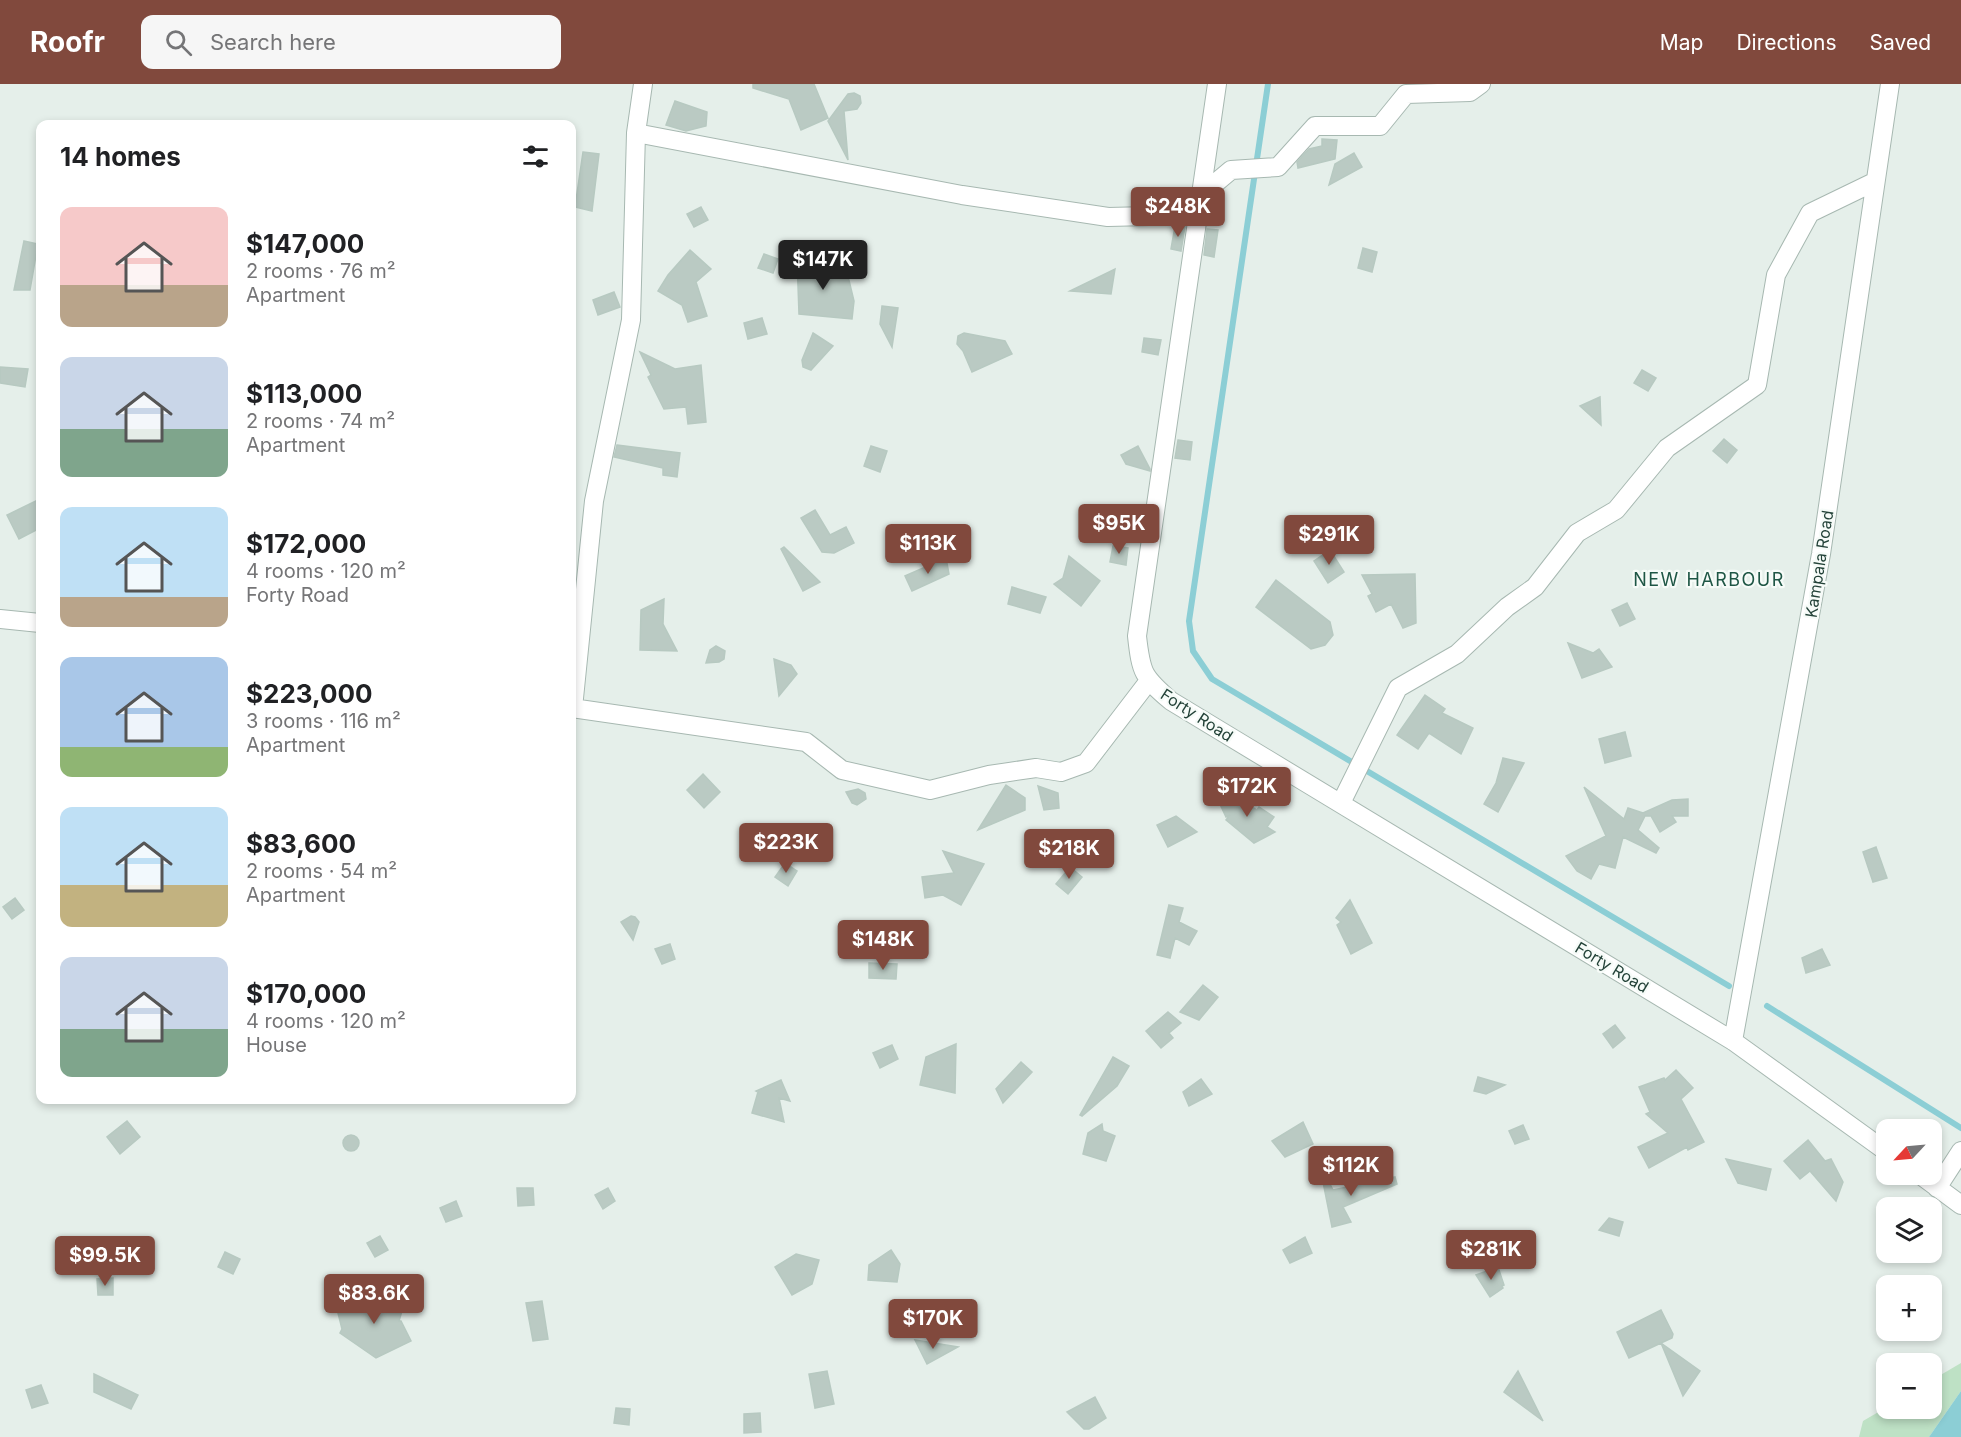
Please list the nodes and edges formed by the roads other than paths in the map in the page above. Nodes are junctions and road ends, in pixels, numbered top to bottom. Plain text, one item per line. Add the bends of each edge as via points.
1 (643, 84) edge
2 (1217, 84) edge
3 (1481, 84) edge
4 (1890, 84) edge
5 (636, 133) junction
6 (1874, 182) junction
7 (1200, 196) junction
8 (0, 620) edge
9 (36, 623) edge
10 (576, 670) edge
11 (1148, 682) junction
12 (576, 709) edge
13 (1341, 803) junction
14 (1733, 1041) junction
15 (1876, 1144) edge
16 (1961, 1151) edge
17 (1933, 1185) edge
18 (1937, 1188) junction
19 (1961, 1205) edge

1 - 5 street
2 - 7 street, Forty Road
3 - 7 street via 1470,92 1406,94 1380,126 1315,126 1278,167 1231,170
4 - 6 street, Kampala Road
5 - 7 street via 962,195 1108,217 1149,216
5 - 10 street via 631,320 594,501
6 - 13 street via 1810,213 1776,275 1757,386 1666,448 1616,510 1577,533 1535,587 1507,607 1457,654 1398,688
6 - 14 street, Kampala Road via 1821,554
7 - 11 street, Forty Road via 1137,636 1139,660
8 - 9 street
11 - 12 street via 1086,764 1061,772 1036,768 989,775 930,790 842,770 806,742
11 - 13 street, Forty Road via 1171,701
13 - 14 street, Forty Road
14 - 15 street, Forty Road
16 - 18 street
17 - 18 street
18 - 19 street

